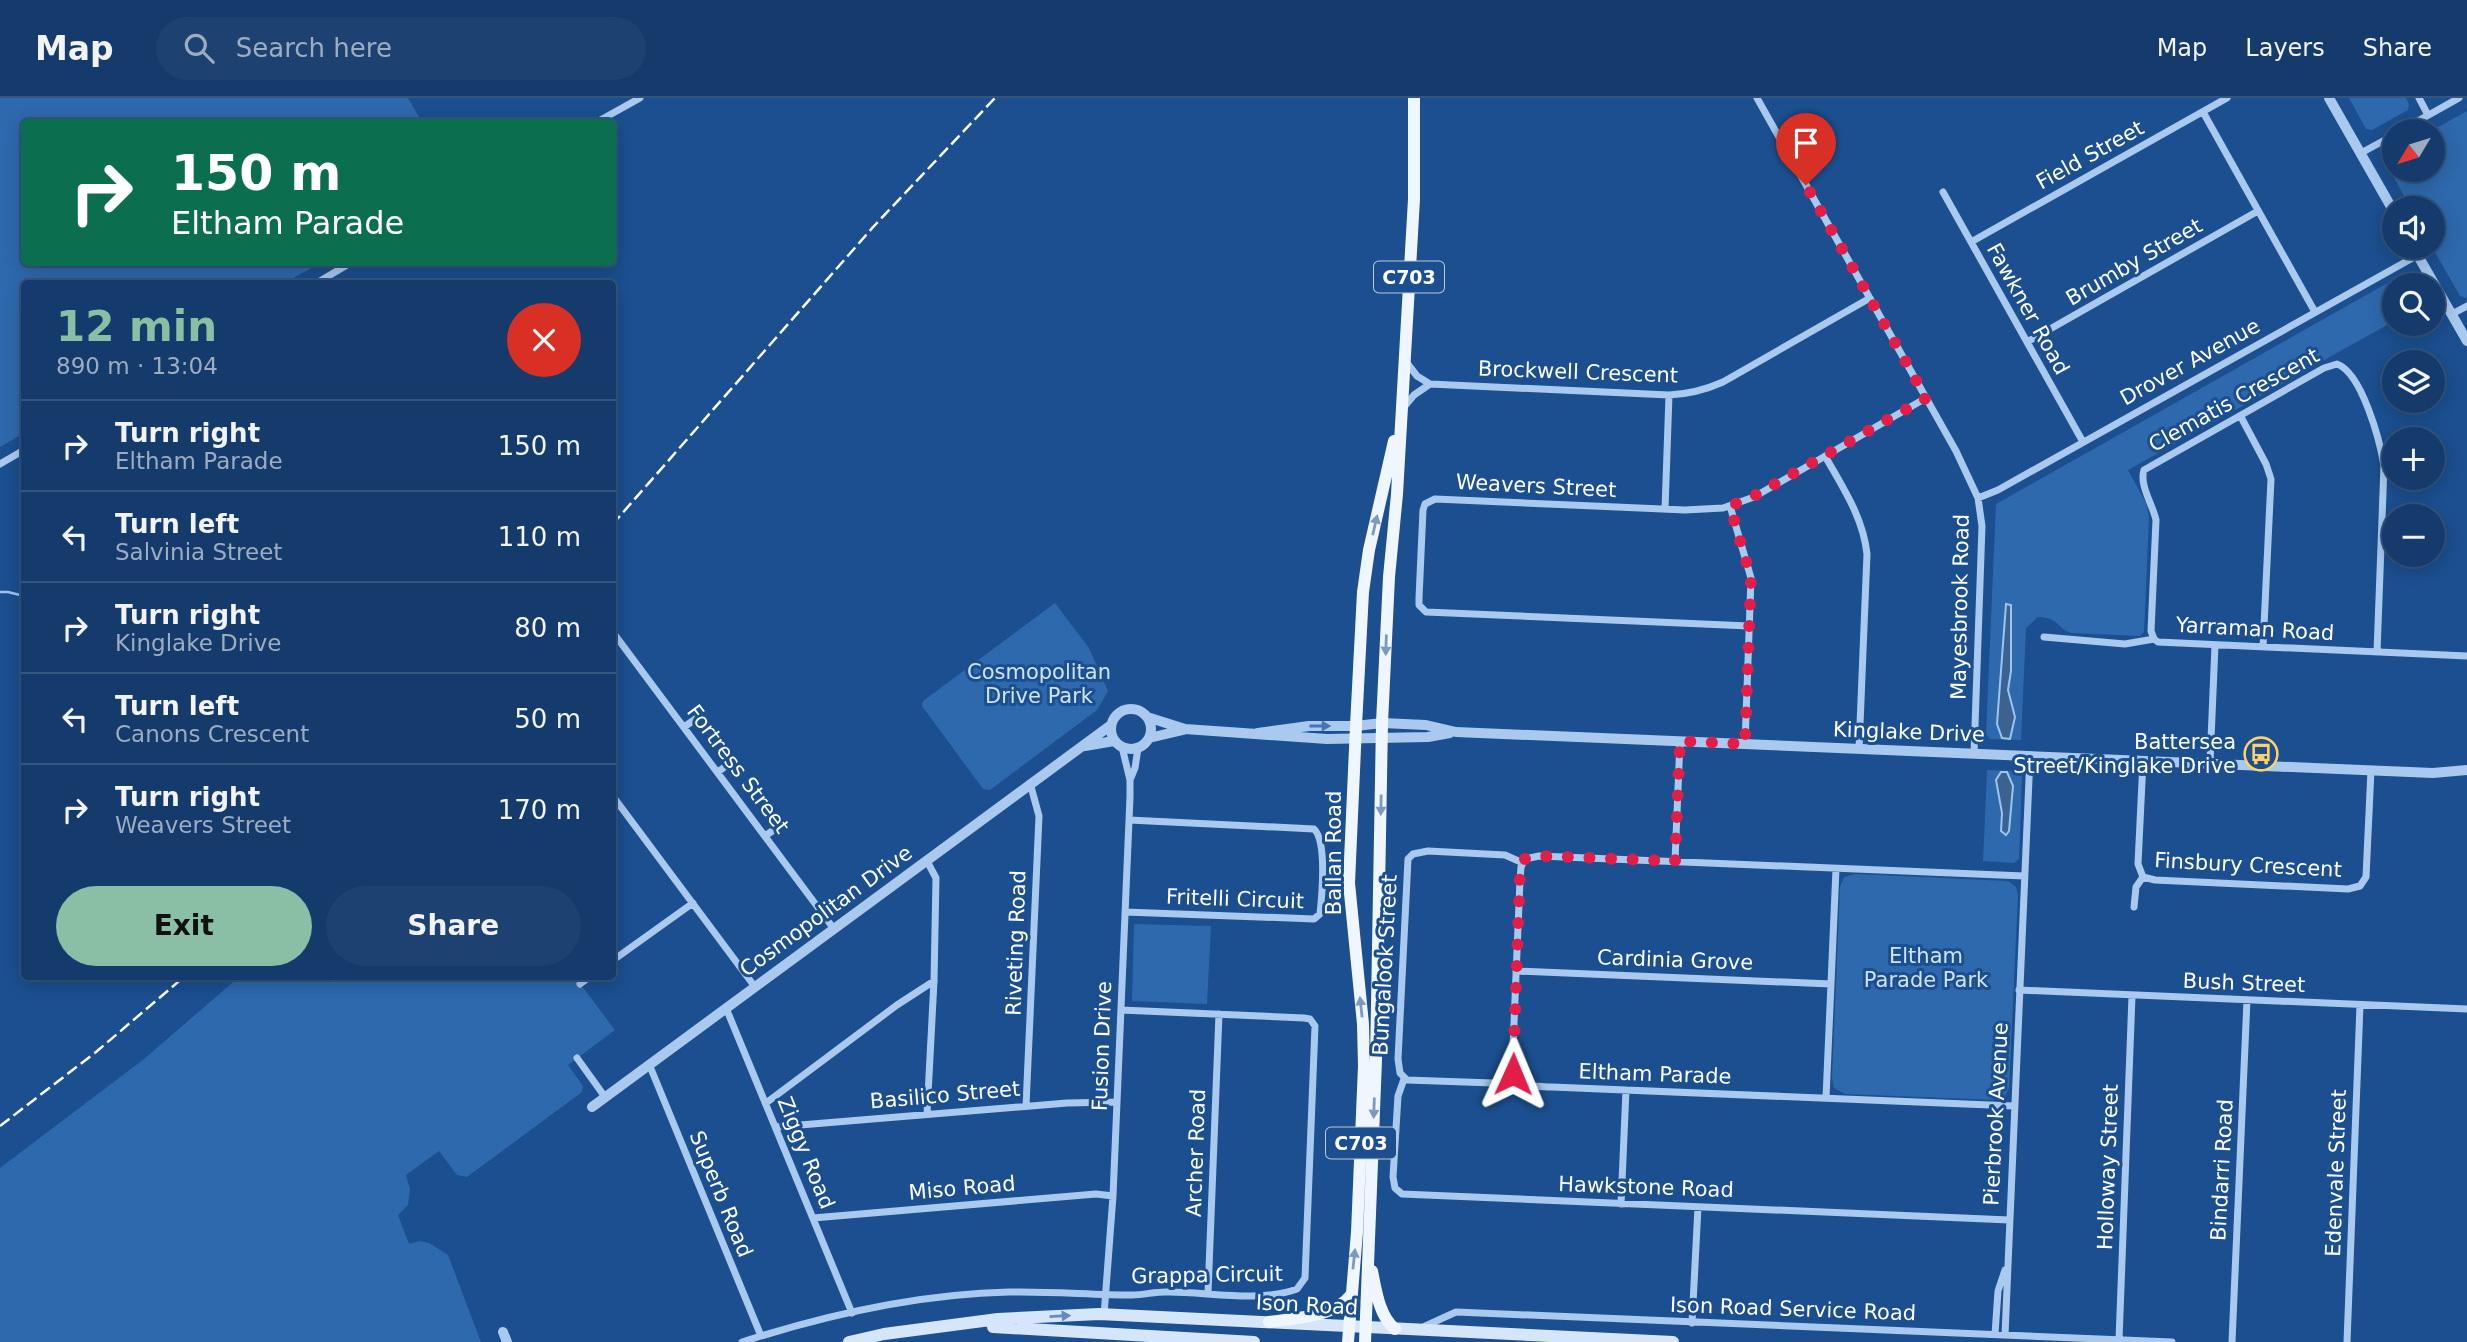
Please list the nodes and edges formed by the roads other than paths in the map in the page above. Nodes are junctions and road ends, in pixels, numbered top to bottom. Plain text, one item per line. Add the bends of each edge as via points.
1 (640, 98) edge
2 (1414, 98) edge
3 (1757, 98) edge
4 (2227, 98) edge
5 (2329, 98) edge
6 (2419, 98) edge
7 (2459, 98) edge
8 (2203, 112) junction
9 (2428, 115) junction
10 (602, 119) edge
11 (2421, 119) edge
12 (2382, 142) edge
13 (2361, 153) junction
14 (1943, 192) dead end
15 (2385, 196) edge
16 (2258, 211) junction
17 (1971, 242) junction
18 (2403, 259) edge
19 (2421, 259) edge
20 (345, 266) edge
21 (322, 280) edge
22 (1870, 299) junction
23 (2467, 306) edge
24 (2315, 312) junction
25 (2452, 314) junction
26 (2467, 341) edge
27 (2027, 342) junction
28 (1405, 357) junction
29 (1430, 384) junction
30 (1669, 395) junction
31 (1926, 398) junction
32 (1402, 410) junction
33 (2241, 417) junction
34 (2083, 442) junction
35 (21, 452) edge
36 (1825, 456) junction
37 (0, 464) edge
38 (1978, 498) junction
39 (1730, 506) junction
40 (1665, 509) junction
41 (1749, 626) junction
42 (616, 636) edge
43 (2044, 637) dead end
44 (2154, 639) junction
45 (2215, 645) junction
46 (2263, 647) junction
47 (2377, 652) junction
48 (2467, 656) edge
49 (1147, 717) junction
50 (697, 718) dead end
51 (1382, 723) junction
52 (1111, 725) junction
53 (684, 727) junction
54 (1185, 729) junction
55 (1456, 732) junction
56 (1258, 733) junction
57 (1356, 733) junction
58 (1382, 737) junction
59 (1149, 738) junction
60 (1680, 741) junction
61 (1118, 744) junction
62 (1745, 744) junction
63 (1085, 747) junction
64 (1138, 748) junction
65 (1859, 749) junction
66 (1975, 754) junction
67 (2030, 756) junction
68 (2143, 761) junction
69 (731, 762) dead end
70 (2210, 763) junction
71 (2371, 771) junction
72 (2467, 771) edge
73 (718, 772) junction
74 (2444, 774) junction
75 (1130, 780) junction
76 (2467, 780) edge
77 (1030, 783) junction
78 (616, 800) edge
79 (1129, 820) junction
80 (778, 827) dead end
81 (765, 836) junction
82 (927, 861) junction
83 (1675, 861) junction
84 (1523, 863) junction
85 (1836, 869) junction
86 (2024, 876) junction
87 (2143, 877) junction
88 (693, 903) junction
89 (2134, 907) dead end
90 (1125, 912) junction
91 (834, 929) junction
92 (616, 956) edge
93 (1516, 971) junction
94 (586, 980) edge
95 (934, 981) junction
96 (580, 984) dead end
97 (1831, 984) junction
98 (755, 987) junction
99 (2019, 990) junction
100 (2132, 996) junction
101 (2247, 1000) junction
102 (2360, 1005) junction
103 (726, 1008) junction
104 (2467, 1009) edge
105 (1121, 1010) junction
106 (1219, 1014) junction
107 (577, 1058) dead end
108 (649, 1064) junction
109 (1404, 1079) junction
110 (1514, 1079) junction
111 (1626, 1090) junction
112 (605, 1097) junction
113 (1826, 1097) junction
114 (766, 1102) junction
115 (1117, 1102) junction
116 (1026, 1106) junction
117 (2014, 1106) junction
118 (592, 1107) dead end
119 (927, 1114) junction
120 (776, 1127) junction
121 (1113, 1196) junction
122 (1622, 1204) junction
123 (1698, 1207) junction
124 (813, 1218) junction
125 (2009, 1220) junction
126 (1368, 1250) junction
127 (2008, 1263) junction
128 (1208, 1293) junction
129 (1105, 1294) junction
130 (1351, 1295) junction
131 (852, 1313) junction
132 (1104, 1315) junction
133 (1269, 1322) junction
134 (1692, 1323) junction
135 (943, 1326) junction
136 (1349, 1327) junction
137 (1365, 1328) junction
138 (1395, 1329) junction
139 (1416, 1330) junction
140 (1996, 1334) junction
141 (1116, 1335) junction
142 (2006, 1335) junction
143 (761, 1336) junction
144 (2119, 1339) junction
145 (742, 1342) edge
146 (849, 1342) edge
147 (1254, 1342) edge
148 (1348, 1342) edge
149 (1365, 1342) edge
150 (1668, 1342) edge
151 (2172, 1342) edge
152 (2232, 1342) edge
153 (2347, 1342) edge

1 - 10 street
2 - 28 main road, Ballan Road / C703 via 1414,200
3 - 22 street, Mayesbrook Road
4 - 8 street, Field Street
5 - 13 street
6 - 9 street
7 - 9 street
8 - 16 street
8 - 17 street, Field Street
9 - 11 street
12 - 13 street
13 - 15 street
14 - 17 street, Fawkner Road
16 - 24 street
16 - 27 street, Brumby Street
17 - 27 street, Fawkner Road
18 - 24 street, Drover Avenue
19 - 25 street
20 - 21 street
22 - 30 street, Brockwell Crescent via 1723,382 1706,390
22 - 31 street, Mayesbrook Road
23 - 25 street
24 - 34 street, Drover Avenue
25 - 26 street
27 - 34 street, Fawkner Road
28 - 29 street via 1411,370
28 - 32 main road, Ballan Road / C703
29 - 30 street, Brockwell Crescent
29 - 32 street
30 - 40 street
31 - 36 street, Weavers Street
31 - 38 street, Mayesbrook Road
32 -> 51 main road, Ballan Road / C703
57 -> 32 main road, Ballan Road / C703 via 1363,592
33 - 44 street, Clematis Crescent via 2143,474 2156,520
33 - 46 street via 2271,479
33 - 47 street, Clematis Crescent via 2332,365 2342,365 2352,377 2380,438 2384,466
34 - 38 street, Drover Avenue
35 - 37 street
36 - 39 street, Weavers Street
36 - 65 street via 1856,511 1867,554
38 - 66 street, Mayesbrook Road via 1983,548
39 - 40 street, Weavers Street
39 - 41 street via 1751,578
40 - 41 street, Weavers Street via 1430,500 1422,518 1419,605 1432,613
41 - 62 street
42 - 53 street, Fortress Street
43 - 44 street, Yarraman Road via 2125,644
44 - 45 street, Yarraman Road
45 - 46 street, Yarraman Road
45 - 70 street
46 - 47 street, Yarraman Road
47 - 48 street, Yarraman Road
49 - 52 street via 1129,709 1119,712
49 - 54 street
49 - 59 street
50 - 53 street
51 - 55 street, Kinglake Drive
51 - 57 street
51 - 58 main road, Ballan Road / C703
52 - 61 street
52 - 63 street, Cosmopolitan Drive
53 - 73 street, Fortress Street
54 - 56 street
54 - 59 street
55 - 58 street, Kinglake Drive
55 - 60 street, Kinglake Drive
56 - 57 street via 1327,739
56 -> 57 street via 1309,726
57 - 58 street
130 -> 57 main road, Ballan Road / C703 via 1364,1066 1349,883
58 -> 126 main road, Ballan Road / C703
59 - 64 street
60 - 62 street, Kinglake Drive
60 - 83 street
61 - 63 street, Cosmopolitan Drive
61 - 64 street
61 - 75 street, Fusion Drive
62 - 65 street, Kinglake Drive
63 - 77 street, Cosmopolitan Drive
64 - 75 street, Fusion Drive
65 - 66 street, Kinglake Drive
66 - 67 street, Kinglake Drive
67 - 68 street, Kinglake Drive
67 - 86 street, Pierbrook Avenue
68 - 70 street, Kinglake Drive
68 - 87 street, Finsbury Crescent via 2138,864
69 - 73 street
70 - 71 street, Kinglake Drive
71 - 74 street, Kinglake Drive
71 - 87 street, Finsbury Crescent via 2367,872 2357,888
72 - 74 street, Kinglake Drive
73 - 81 street, Fortress Street
74 - 76 street, Kinglake Drive
75 - 79 street, Fusion Drive
77 - 82 street, Cosmopolitan Drive
77 - 116 street, Riveting Road via 1039,816
78 - 88 street
79 - 90 street, Fusion Drive
79 - 90 street, Fritelli Circuit via 1314,829 1320,835 1323,873 1320,914 1314,919
80 - 81 street
81 - 91 street, Fortress Street
82 - 91 street, Cosmopolitan Drive
82 - 95 street via 936,878
83 - 84 street via 1539,856
83 - 85 street
84 - 93 street
84 - 109 street, Bungalook Street via 1505,855 1428,851 1408,859 1398,1059
85 - 86 street
85 - 97 street
86 - 99 street, Pierbrook Avenue
87 - 89 street, Finsbury Crescent via 2135,891
88 - 92 street
88 - 98 street
90 - 105 street, Fusion Drive
91 - 98 street, Cosmopolitan Drive
93 - 97 street, Cardinia Grove
93 - 110 street
94 - 96 street
95 - 114 street
95 - 119 street
97 - 113 street
98 - 103 street, Cosmopolitan Drive
99 - 100 street, Bush Street
99 - 117 street, Pierbrook Avenue
100 - 101 street, Bush Street
100 - 144 street, Holloway Street
101 - 102 street, Bush Street
101 - 152 street, Bindarri Road
102 - 104 street, Bush Street
102 - 153 street, Edenvale Street
103 - 108 street, Cosmopolitan Drive
103 - 114 street, Ziggy Road
105 - 106 street, Grappa Circuit
105 - 115 street, Fusion Drive
106 - 128 street, Archer Road
106 - 128 street, Grappa Circuit via 1304,1018 1315,1026 1306,1265 1302,1284 1292,1291 1264,1296
107 - 112 street
108 - 112 street, Cosmopolitan Drive
108 - 143 street, Superb Road
109 - 110 street, Bungalook Street via 1493,1083
109 - 122 street, Hawkstone Road via 1398,1096 1393,1177 1398,1192
110 - 111 street, Eltham Parade via 1533,1086
111 - 113 street, Eltham Parade
111 - 122 street
112 - 118 street, Cosmopolitan Drive
113 - 117 street, Eltham Parade
114 - 120 street, Ziggy Road
115 - 116 street, Basilico Street
115 - 121 street, Fusion Drive
116 - 119 street, Basilico Street
117 - 125 street, Pierbrook Avenue
119 - 120 street, Basilico Street
120 - 124 street, Ziggy Road
121 - 124 street, Miso Road
121 - 129 street, Fusion Drive
122 - 123 street, Hawkstone Road
123 - 125 street, Hawkstone Road
123 - 134 street
124 - 131 street, Ziggy Road
125 - 127 street, Pierbrook Avenue
126 - 137 main road, Ballan Road / C703
126 - 138 main road via 1383,1314
127 - 140 street, Pierbrook Avenue via 1998,1291
127 - 142 street, Pierbrook Avenue
128 - 129 street, Grappa Circuit
129 - 131 street, Grappa Circuit via 1007,1292
129 - 132 street, Fusion Drive
130 - 133 main road via 1339,1307
130 - 136 main road, Ballan Road / C703
131 - 143 street, Grappa Circuit
132 - 133 main road, Ison Road
135 -> 132 main road, Ison Road
132 - 141 main road via 1107,1328
133 - 136 main road, Ison Road
134 - 139 street, Ison Road Service Road via 1456,1312
134 - 140 street, Ison Road Service Road
135 - 141 main road, Ison Road
135 - 146 main road, Ison Road
136 - 137 main road, Ison Road
136 - 148 main road, Ballan Road / C703
137 - 138 main road, Ison Road
137 - 149 main road, Ballan Road / C703
138 - 139 main road, Ison Road
139 - 150 main road, Ison Road
140 - 142 street, Ison Road Service Road
141 - 147 main road, Ison Road
142 - 144 street, Ison Road Service Road
143 - 145 street, Grappa Circuit
144 - 151 street, Ison Road Service Road

